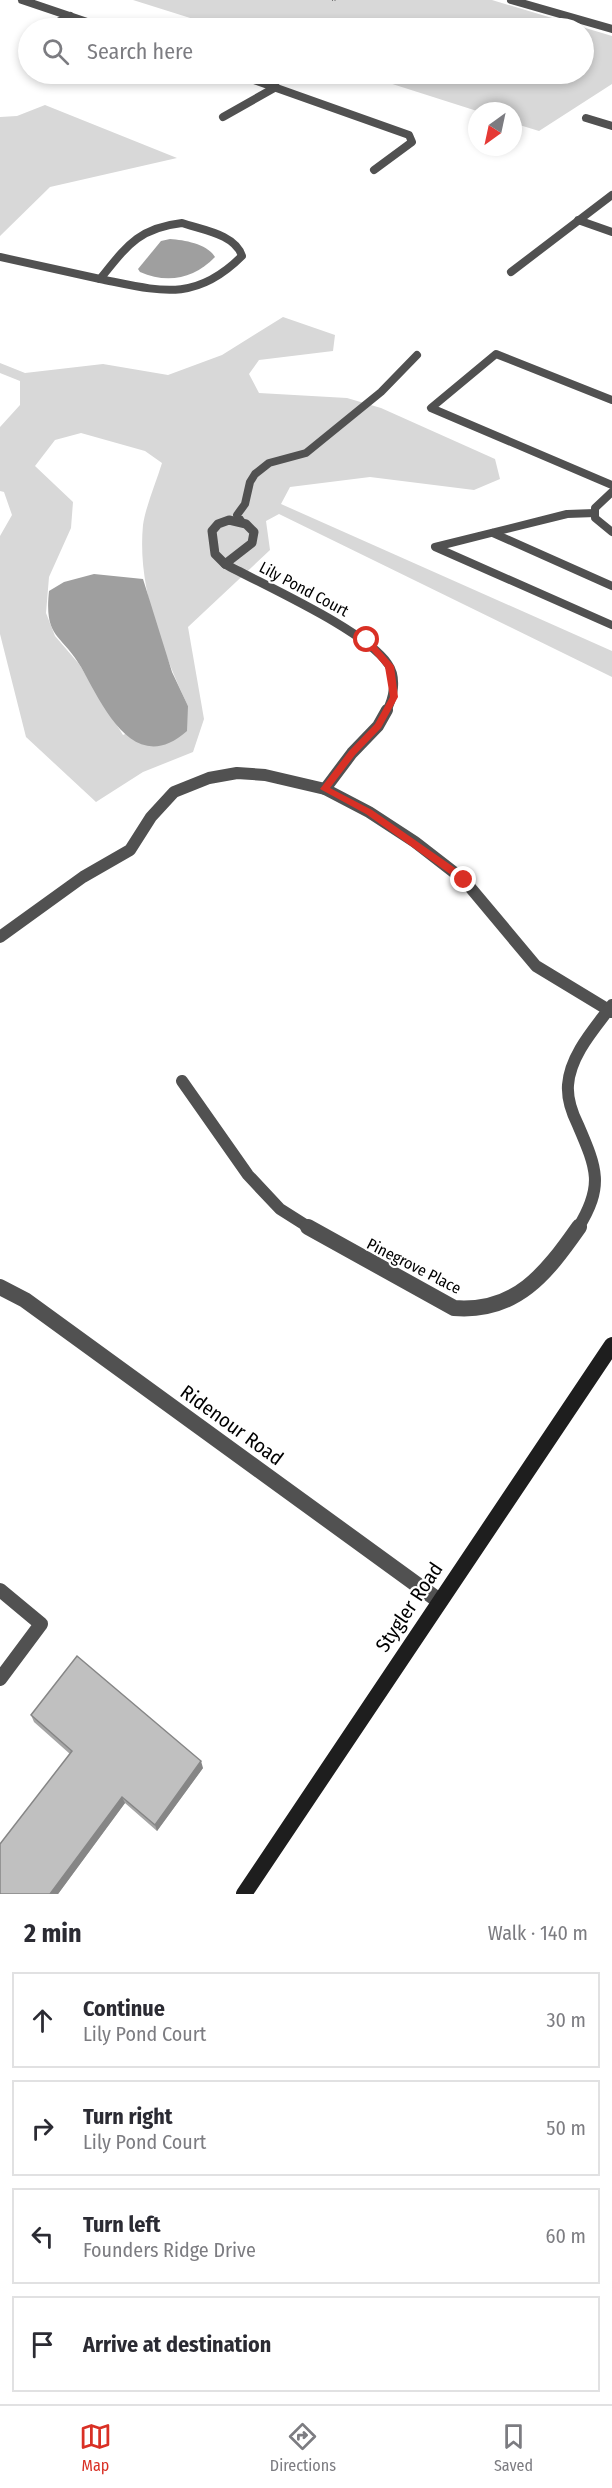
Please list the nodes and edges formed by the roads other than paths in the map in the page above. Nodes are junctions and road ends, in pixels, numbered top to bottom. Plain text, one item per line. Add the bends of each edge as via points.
1 (22, 0) edge
2 (511, 0) edge
3 (70, 16) junction
4 (66, 18) edge
5 (76, 18) edge
6 (572, 18) edge
7 (594, 25) edge
8 (612, 30) edge
9 (267, 84) edge
10 (276, 87) junction
11 (223, 117) dead end
12 (586, 118) dead end
13 (612, 126) edge
14 (374, 170) dead end
15 (612, 195) edge
16 (578, 220) junction
17 (612, 232) edge
18 (0, 257) edge
19 (512, 272) dead end
20 (100, 279) junction
21 (417, 355) dead end
22 (612, 400) edge
23 (612, 485) edge
24 (612, 492) edge
25 (595, 513) junction
26 (241, 521) junction
27 (612, 531) edge
28 (493, 532) junction
29 (225, 564) junction
30 (612, 585) edge
31 (612, 625) edge
32 (324, 789) junction
33 (0, 938) edge
34 (611, 1009) edge
35 (182, 1081) dead end
36 (0, 1287) edge
37 (612, 1345) edge
38 (0, 1590) edge
39 (438, 1600) junction
40 (0, 1679) edge
41 (244, 1894) edge

1 - 3 street
2 - 6 street
3 - 4 street
3 - 5 street
7 - 8 street
9 - 10 street
10 - 11 street
10 - 14 street via 409,135 412,142 406,149
12 - 13 street
15 - 16 street
16 - 17 street
16 - 19 street
18 - 20 street
20 - 20 street via 137,235 164,224 198,226 239,246 242,256 194,290 160,291
21 - 26 lane via 381,392 306,453 269,463 255,474 237,515
22 - 23 lane via 496,354 431,408
24 - 25 lane via 595,508
25 - 27 lane via 595,518
25 - 28 lane via 567,514
26 - 29 street, Lily Pond Court via 254,532 252,543
26 - 29 street via 218,524 212,531 213,552
28 - 30 lane
28 - 31 lane via 435,547
29 - 32 street, Lily Pond Court via 367,640 390,666 394,697 378,726
32 - 33 street via 265,775 237,773 209,777 174,792 129,850 83,877
32 - 34 street via 369,812 464,880 536,966
34 - 35 street, Pinegrove Place via 571,1068 567,1087 569,1102 595,1165 598,1182 593,1204 559,1256 512,1299 479,1311 454,1308 280,1209 248,1175
36 - 39 street, Ridenour Road via 25,1300
37 - 39 main road, Stygler Road
38 - 40 lane via 40,1624
39 - 41 main road, Stygler Road

